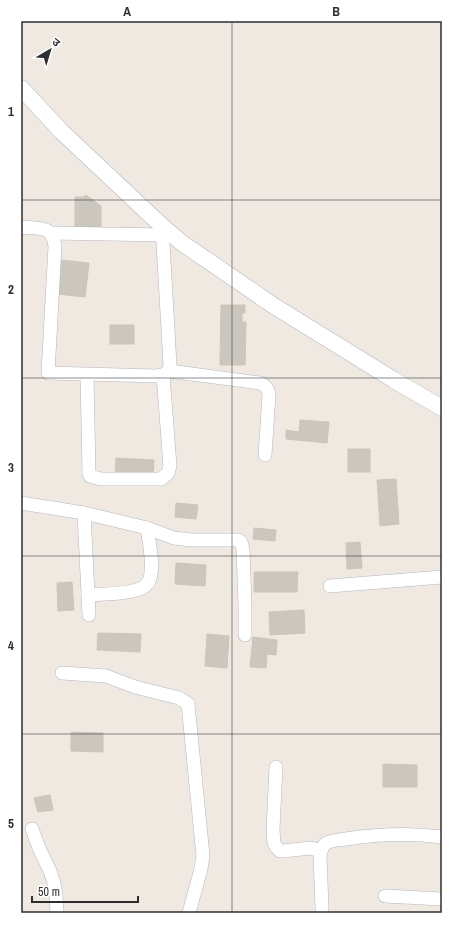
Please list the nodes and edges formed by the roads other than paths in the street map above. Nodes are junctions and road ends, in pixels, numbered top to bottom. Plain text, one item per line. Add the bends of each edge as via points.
1 (21, 88) edge
2 (21, 227) edge
3 (162, 230) junction
4 (52, 233) junction
5 (166, 373) junction
6 (87, 375) junction
7 (442, 408) edge
8 (265, 455) dead end
9 (21, 503) edge
10 (84, 513) junction
11 (147, 528) junction
12 (442, 577) edge
13 (330, 586) dead end
14 (88, 595) junction
15 (89, 615) dead end
16 (244, 635) dead end
17 (62, 674) dead end
18 (276, 767) dead end
19 (32, 829) dead end
20 (442, 837) edge
21 (322, 851) junction
22 (385, 896) dead end
23 (442, 899) edge
24 (322, 908) dead end
25 (57, 913) edge
26 (189, 913) edge

1 - 3 street
2 - 4 street
3 - 4 street
3 - 5 street via 169,352
3 - 7 street via 274,306
4 - 6 street via 55,246 48,373
5 - 6 street
5 - 6 street via 170,466 168,474 161,479 101,479 90,476
5 - 8 street via 265,386 269,395
9 - 10 street
10 - 11 street
10 - 14 street
11 - 14 street via 151,575 149,582 133,591
11 - 16 street via 180,540 235,539 241,542
12 - 13 street
14 - 15 street
17 - 26 street via 106,676 135,687 179,698 188,704 203,856
18 - 21 street via 274,843 280,851 311,848
19 - 25 street via 54,883
20 - 21 street via 405,834 372,836 332,841 326,844
21 - 24 street
22 - 23 street

